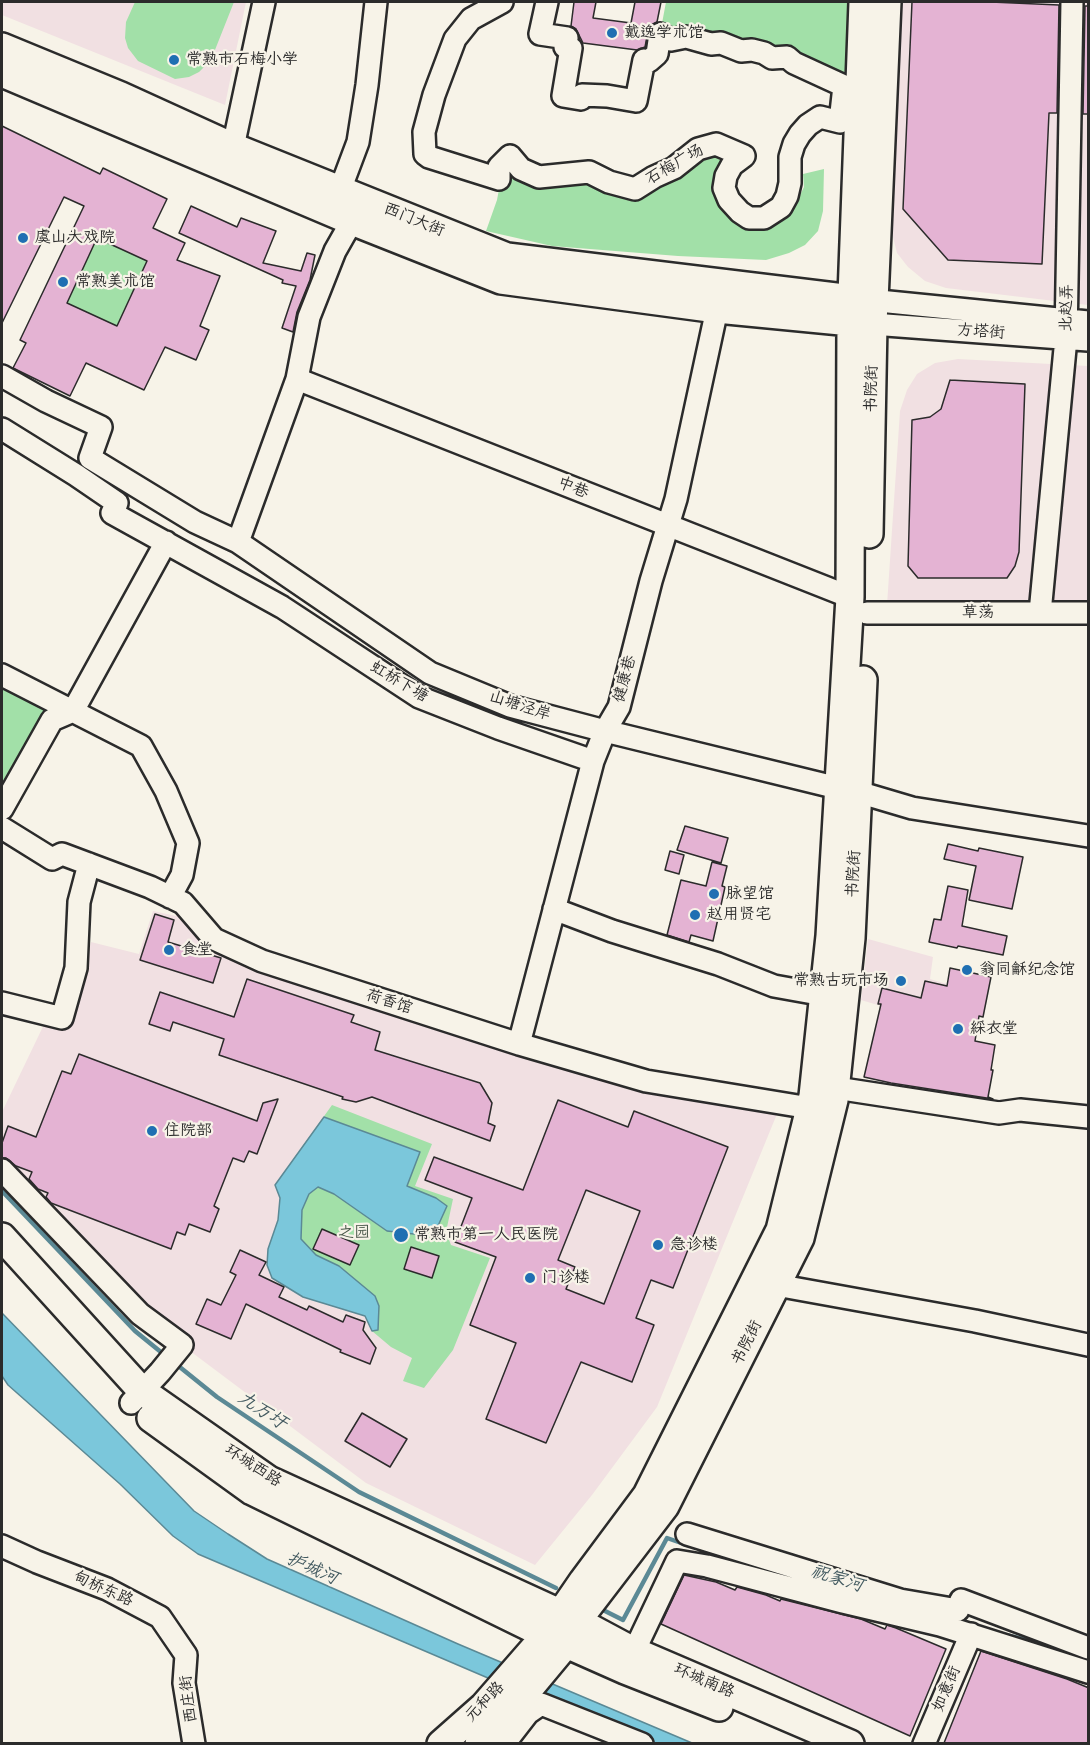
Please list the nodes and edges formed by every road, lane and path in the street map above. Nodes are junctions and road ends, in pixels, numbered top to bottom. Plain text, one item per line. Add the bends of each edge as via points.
1 (264, 2) edge
2 (376, 2) edge
3 (502, 2) edge
4 (547, 2) edge
5 (863, 2) edge
6 (887, 2) edge
7 (1072, 2) edge
8 (2, 47) edge
9 (2, 73) edge
10 (234, 147) junction
11 (340, 190) junction
12 (352, 221) junction
13 (717, 309) junction
14 (863, 311) junction
15 (1089, 322) edge
16 (1067, 329) junction
17 (1089, 340) edge
18 (2, 376) edge
19 (297, 379) junction
20 (2, 429) edge
21 (90, 458) junction
22 (76, 475) junction
23 (668, 525) junction
24 (166, 542) junction
25 (238, 542) junction
26 (858, 605) junction
27 (1040, 613) junction
28 (1089, 613) edge
29 (2, 675) edge
30 (73, 711) junction
31 (605, 731) junction
32 (593, 761) junction
33 (848, 790) junction
34 (2, 809) edge
35 (2, 828) edge
36 (1089, 836) edge
37 (89, 864) junction
38 (170, 897) junction
39 (554, 909) junction
40 (824, 994) junction
41 (2, 1003) edge
42 (519, 1044) junction
43 (836, 1088) junction
44 (810, 1108) junction
45 (1089, 1117) edge
46 (2, 1170) edge
47 (2, 1237) edge
48 (2, 1264) edge
49 (776, 1285) junction
50 (1089, 1345) edge
51 (144, 1389) junction
52 (687, 1534) dead end
53 (2, 1545) edge
54 (941, 1616) junction
55 (563, 1628) junction
56 (971, 1634) junction
57 (1089, 1648) edge
58 (186, 1655) joint
59 (629, 1660) junction
60 (1089, 1672) edge
61 (496, 1724) edge
62 (194, 1743) edge
63 (441, 1743) edge
64 (479, 1743) edge
65 (642, 1743) edge
66 (805, 1743) edge
67 (850, 1743) edge
68 (924, 1743) edge

1 - 10 street
2 - 11 street via 358,142
3 - 4 street, 石梅广场 via 471,19 455,39 424,132 425,154 429,157 499,179 499,167 510,156 521,169 539,177 589,172 635,189 675,168 698,149 717,144 744,156 726,176 724,188 729,200 749,218 764,218 782,207 787,196 790,157 800,134 820,117 840,122 844,86 787,57 772,58 752,50 741,51 686,37 671,40 660,34 657,54 649,61 644,60 636,101 607,96 563,96 571,48 565,47 567,39 540,34
5 - 14 main road, 书院街
6 - 14 main road, 书院街
7 - 16 street, 北赵弄
8 - 10 main road, 西门大街
9 - 12 main road, 西门大街
10 - 11 main road, 西门大街
11 - 14 main road, 西门大街 via 507,257
12 - 13 main road, 西门大街 via 501,280
12 - 19 street via 335,251 309,317
13 - 14 main road, 西门大街
13 - 23 street, 健康巷
14 - 16 street, 方塔街
14 - 26 main road, 书院街
15 - 16 street, 方塔街
16 - 17 street, 方塔街
16 - 27 street, 北赵弄
18 - 21 street via 101,427
19 - 23 street, 中巷
19 - 25 street
20 - 22 street
21 - 22 street
21 - 25 street, 山塘泾岸 via 195,522
22 - 24 street, 虹桥下塘 via 117,503 112,513
23 - 26 street, 中巷
23 - 31 street, 健康巷 via 618,707
24 - 30 street
24 - 32 street, 虹桥下塘 via 282,607 419,697
25 - 31 street, 山塘泾岸 via 430,673 510,706
26 - 27 street, 草荡
26 - 33 main road, 书院街
27 - 28 street, 草荡
29 - 30 street
30 - 34 street via 52,720
30 - 38 street via 141,746 166,791 188,843 182,875
31 - 32 street, 健康巷
31 - 33 street, 山塘泾岸
32 - 39 street, 健康巷
33 - 36 street, 山塘泾岸 via 912,808
33 - 40 main road, 书院街
33 - 43 main road, 书院街 via 851,938
35 - 37 street, 荷香馆 via 52,859 62,854
37 - 38 street, 荷香馆
37 - 41 street via 79,902 76,968 62,1018
38 - 42 street, 荷香馆 via 183,903 214,939 262,961
39 - 40 street via 774,986
39 - 42 street, 健康巷
40 - 44 main road, 书院街
42 - 44 street, 荷香馆 via 646,1081
43 - 45 street via 999,1113 1020,1110
43 - 49 main road, 书院街 via 800,1238
44 - 55 main road, 书院街 via 780,1230 647,1495 583,1581
46 - 51 street via 140,1314 182,1345
47 - 51 main road, 环城西路
48 - 51 main road, 环城西路
49 - 50 street
49 - 55 main road, 书院街 via 665,1506
51 - 55 main road, 环城西路 via 252,1491
52 - 54 street via 900,1599
53 - 58 street, 甸桥东路 via 107,1588 160,1617
54 - 56 street
54 - 57 street via 958,1610 962,1600
54 - 59 street via 843,1602 677,1561
55 - 59 main road, 环城南路
55 - 61 main road, 书院街
56 - 60 street
56 - 68 street, 如意街
58 - 62 street, 西庄街 via 184,1683
59 - 66 main road, 环城南路
59 - 67 main road, 环城南路
61 - 63 main road, 元和路
61 - 64 main road, 元和路
61 - 65 street via 541,1704

